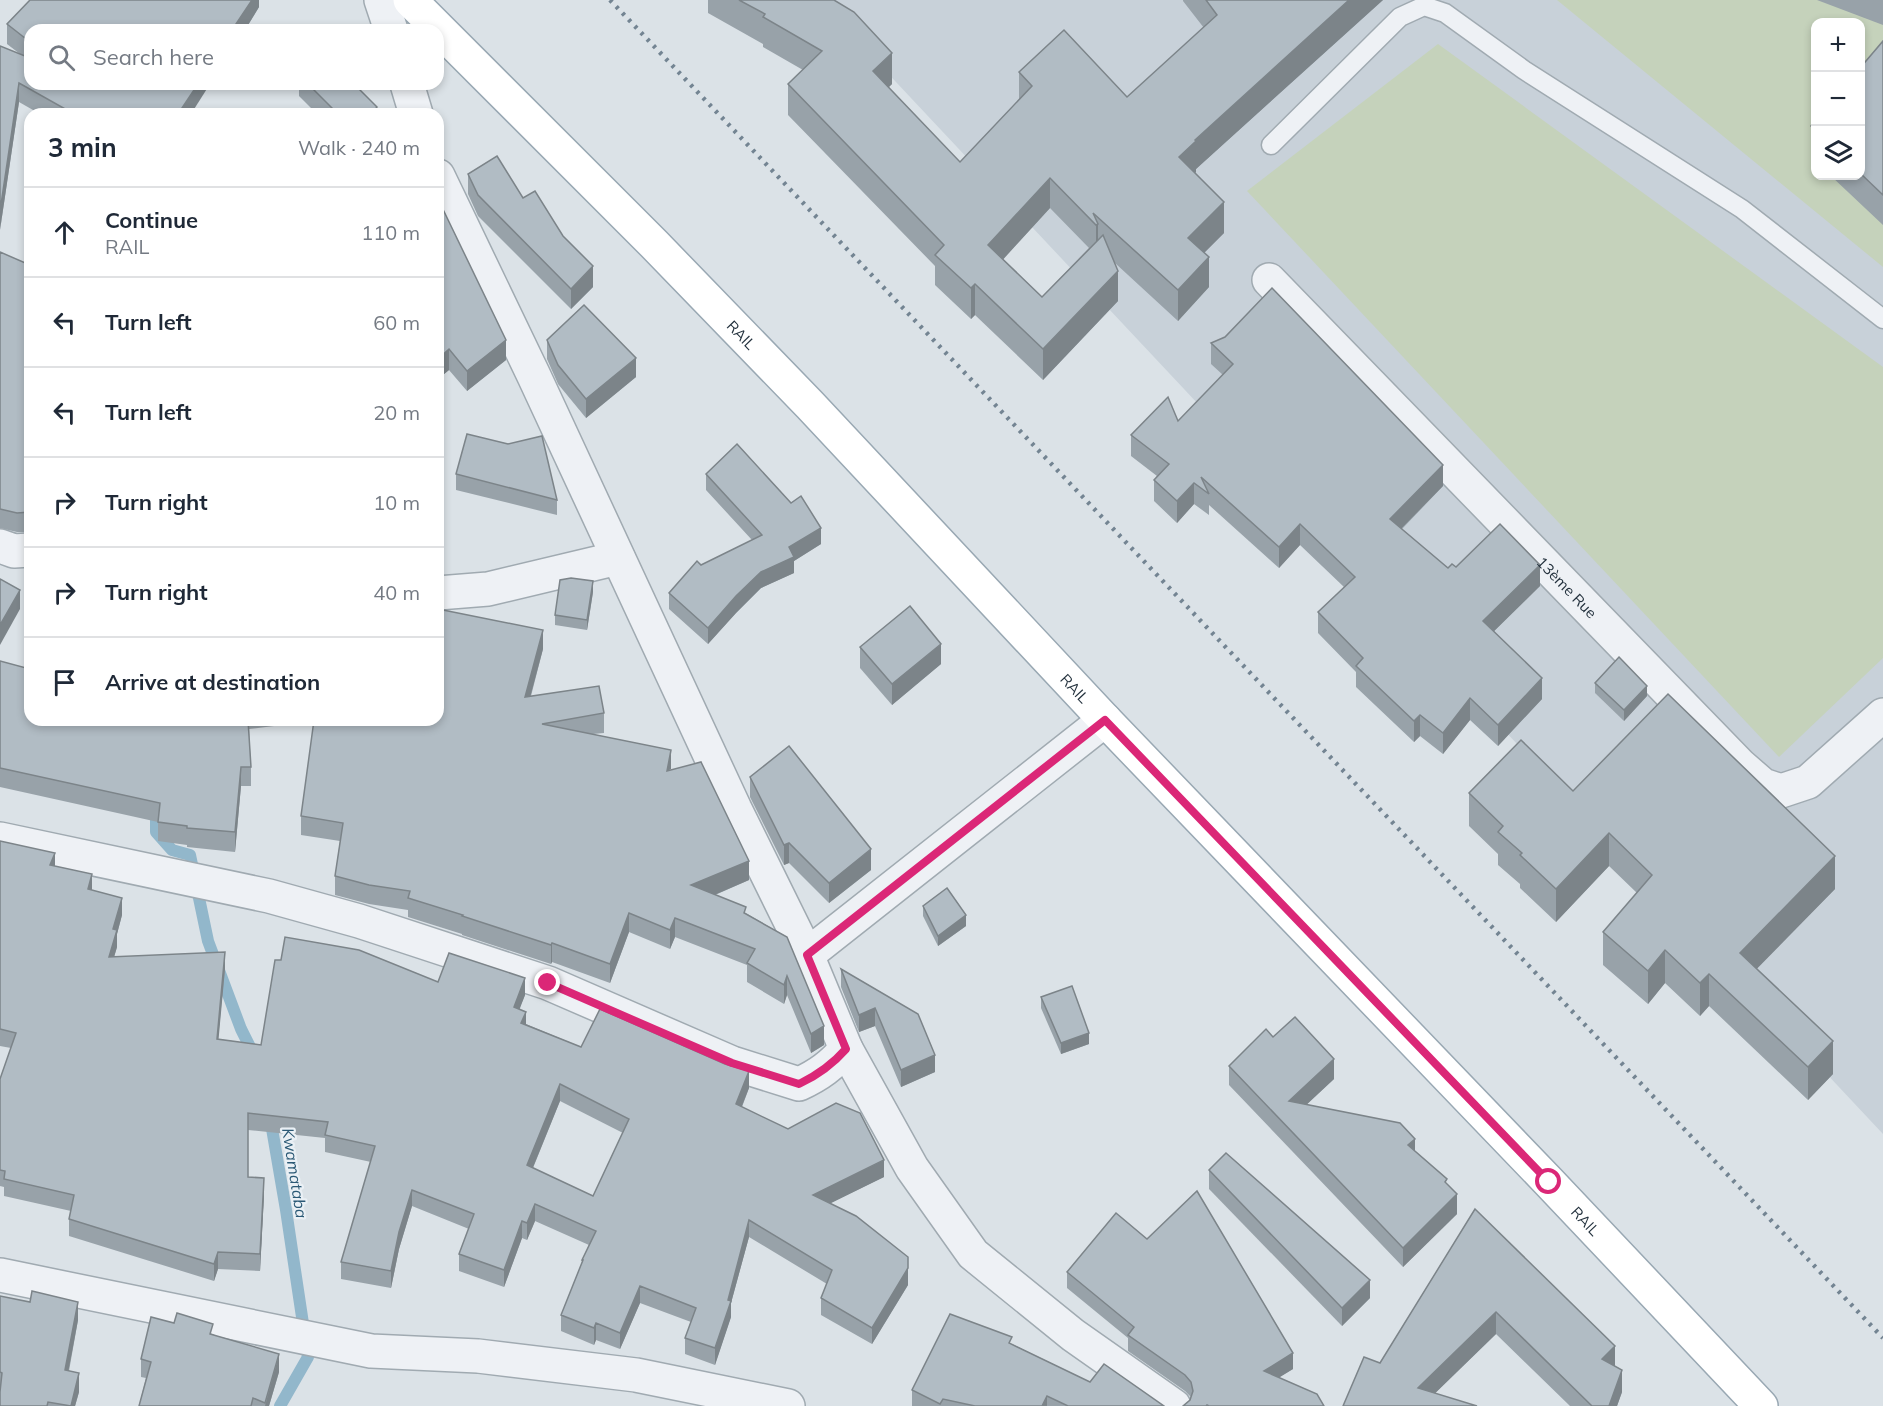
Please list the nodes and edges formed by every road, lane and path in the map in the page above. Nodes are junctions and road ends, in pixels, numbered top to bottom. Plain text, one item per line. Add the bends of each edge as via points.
1 (381, 0) edge
2 (410, 0) edge
3 (389, 24) edge
4 (434, 24) edge
5 (444, 34) edge
6 (409, 90) edge
7 (414, 108) edge
8 (1271, 146) dead end
9 (444, 188) edge
10 (1269, 280) dead end
11 (1883, 319) edge
12 (0, 546) edge
13 (24, 551) edge
14 (618, 558) junction
15 (444, 593) edge
16 (1883, 715) edge
17 (1105, 720) junction
18 (0, 839) edge
19 (807, 955) junction
20 (846, 1049) junction
21 (0, 1275) edge
22 (788, 1406) edge
23 (1174, 1406) edge
24 (1761, 1406) edge

1 - 3 street
2 - 4 main road, RAIL
5 - 17 main road, RAIL via 810,405
6 - 7 street
8 - 11 lane via 1400,16 1424,6 1445,13 1524,70 1742,209
9 - 14 street
10 - 16 street, 13ème Rue via 1763,785 1780,791 1808,782
12 - 13 street via 14,552
14 - 15 street via 489,589
14 - 19 street
17 - 19 street
17 - 24 main road, RAIL
18 - 20 street via 269,896 359,921 548,983 732,1063 799,1084 816,1076
19 - 20 street
20 - 23 street via 912,1168 973,1254 1073,1335
21 - 22 street via 371,1351 478,1356 636,1375

